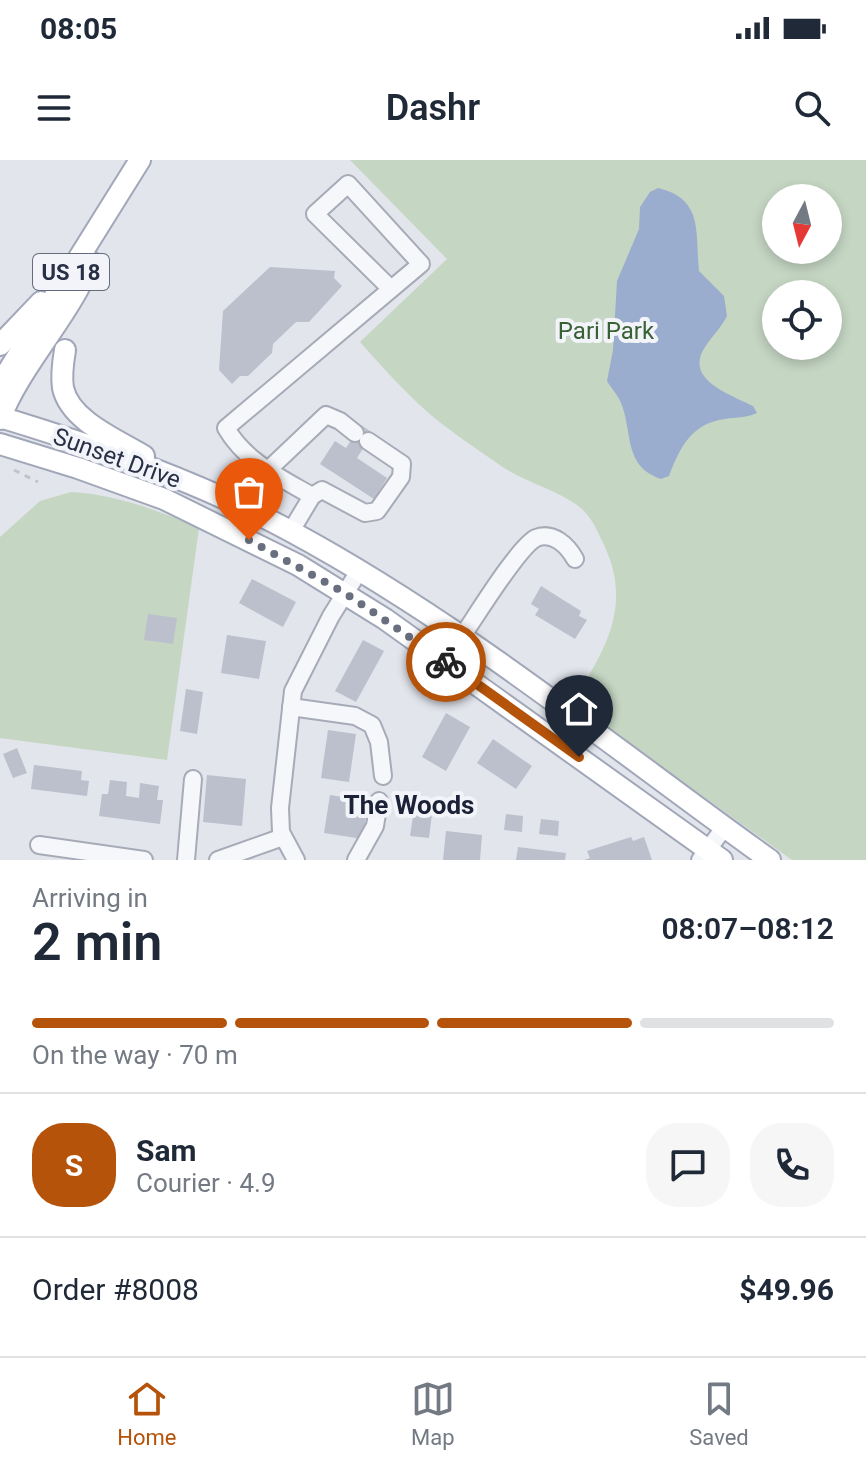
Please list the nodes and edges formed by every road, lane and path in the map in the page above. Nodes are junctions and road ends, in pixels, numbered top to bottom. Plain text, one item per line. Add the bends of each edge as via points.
1 (140, 160) edge
2 (104, 220) junction
3 (72, 270) junction
4 (391, 289) junction
5 (0, 345) edge
6 (65, 350) dead end
7 (0, 384) edge
8 (5, 419) edge
9 (2, 443) edge
10 (14, 470) dead end
11 (268, 470) junction
12 (38, 482) dead end
13 (192, 485) junction
14 (312, 496) junction
15 (291, 531) junction
16 (575, 559) dead end
17 (359, 571) junction
18 (345, 593) junction
19 (461, 638) junction
20 (291, 707) junction
21 (383, 776) dead end
22 (193, 779) dead end
23 (379, 801) dead end
24 (724, 828) junction
25 (283, 837) junction
26 (39, 845) dead end
27 (710, 857) edge
28 (144, 860) edge
29 (186, 860) edge
30 (218, 860) edge
31 (296, 860) edge
32 (356, 860) edge
33 (770, 860) edge

1 - 2 main road, US 18
2 - 3 main road, US 18
2 - 8 main road via 90,265
3 - 5 main road
3 - 7 main road, US 18
4 - 4 street via 421,264 348,184 315,214
4 - 11 street via 226,428 234,442
6 - 13 main road via 63,386 72,407
8 - 13 main road, Sunset Drive
9 - 18 main road, Sunset Drive via 164,499
10 - 12 path
11 - 14 street
11 - 14 street via 326,415 402,464 401,477 377,511 365,513 322,490
13 - 15 main road, Sunset Drive
14 - 15 street
15 - 17 main road, Sunset Drive
16 - 19 street via 569,548 552,538 531,541
17 - 18 street
17 - 19 main road, Sunset Drive
18 - 20 street via 296,681
18 - 27 main road, Sunset Drive
19 - 24 main road, Sunset Drive
20 - 21 street via 355,716 372,725
20 - 25 street via 280,808
22 - 29 street
23 - 32 street via 375,826
24 - 27 street
24 - 33 main road, Sunset Drive
25 - 30 street
25 - 31 street
26 - 28 street

